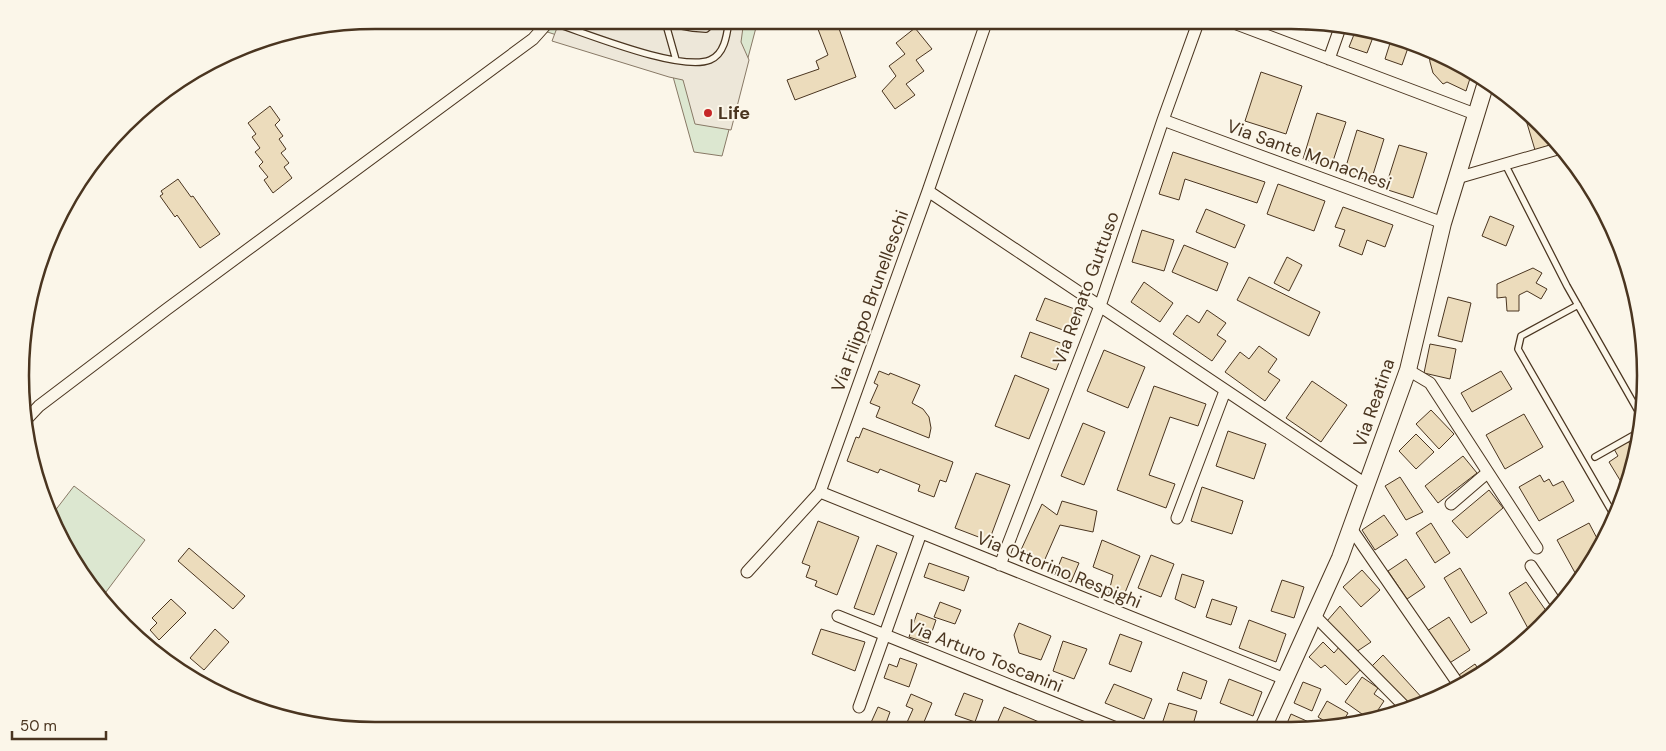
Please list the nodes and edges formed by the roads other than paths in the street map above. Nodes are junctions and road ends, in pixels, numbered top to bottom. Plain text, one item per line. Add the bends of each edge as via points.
1 (542, 29) edge
2 (572, 29) edge
3 (667, 29) edge
4 (728, 29) edge
5 (985, 29) edge
6 (1196, 29) edge
7 (1250, 29) edge
8 (1338, 32) edge
9 (1329, 59) junction
10 (676, 60) junction
11 (1483, 87) edge
12 (1475, 114) junction
13 (1163, 120) junction
14 (1554, 150) edge
15 (1505, 164) junction
16 (1457, 178) junction
17 (928, 191) junction
18 (1443, 223) junction
19 (1578, 305) junction
20 (1100, 306) junction
21 (1408, 370) junction
22 (1225, 390) junction
23 (1636, 407) edge
24 (31, 414) edge
25 (1632, 436) edge
26 (1595, 457) dead end
27 (1487, 473) junction
28 (1367, 485) junction
29 (820, 492) junction
30 (1451, 504) dead end
31 (1611, 509) edge
32 (1177, 518) dead end
33 (1350, 527) junction
34 (921, 533) junction
35 (1537, 548) dead end
36 (1000, 565) junction
37 (1530, 566) dead end
38 (748, 572) dead end
39 (1554, 600) edge
40 (838, 616) dead end
41 (1314, 616) junction
42 (885, 634) junction
43 (1285, 680) junction
44 (1456, 680) edge
45 (1402, 704) edge
46 (859, 707) dead end
47 (1102, 722) edge
48 (1266, 722) edge

1 - 24 street via 533,39
2 - 10 lane via 656,57
3 - 10 lane
4 - 10 lane via 721,52 710,60 692,63
5 - 17 street, Via Filippo Brunelleschi
6 - 13 street, Via Renato Guttuso
7 - 9 street
8 - 9 street
9 - 12 street
11 - 12 street, Via Reatina
12 - 16 street, Via Reatina
13 - 18 street, Via Sante Monachesi
13 - 20 street, Via Renato Guttuso
14 - 15 street
15 - 16 street
15 - 19 lane
16 - 18 street, Via Reatina
17 - 20 street
17 - 29 street, Via Filippo Brunelleschi
18 - 21 street, Via Reatina
19 - 23 lane
19 - 31 lane via 1521,336 1518,349
20 - 22 street
20 - 36 street, Via Renato Guttuso
21 - 27 street via 1430,383
21 - 28 street, Via Reatina
22 - 28 street
22 - 32 street
25 - 26 lane
27 - 30 street
27 - 35 street
28 - 33 street, Via Reatina
29 - 34 street, Via Ottorino Respighi
29 - 38 street, Via Filippo Brunelleschi
33 - 41 street, Via Reatina
33 - 44 street
34 - 36 street, Via Ottorino Respighi
34 - 42 street
36 - 43 street, Via Ottorino Respighi
37 - 39 street
40 - 42 street, Via Arturo Toscanini
41 - 43 street, Via Reatina
41 - 45 street
42 - 46 street
42 - 47 street, Via Arturo Toscanini
43 - 48 street, Via Reatina

